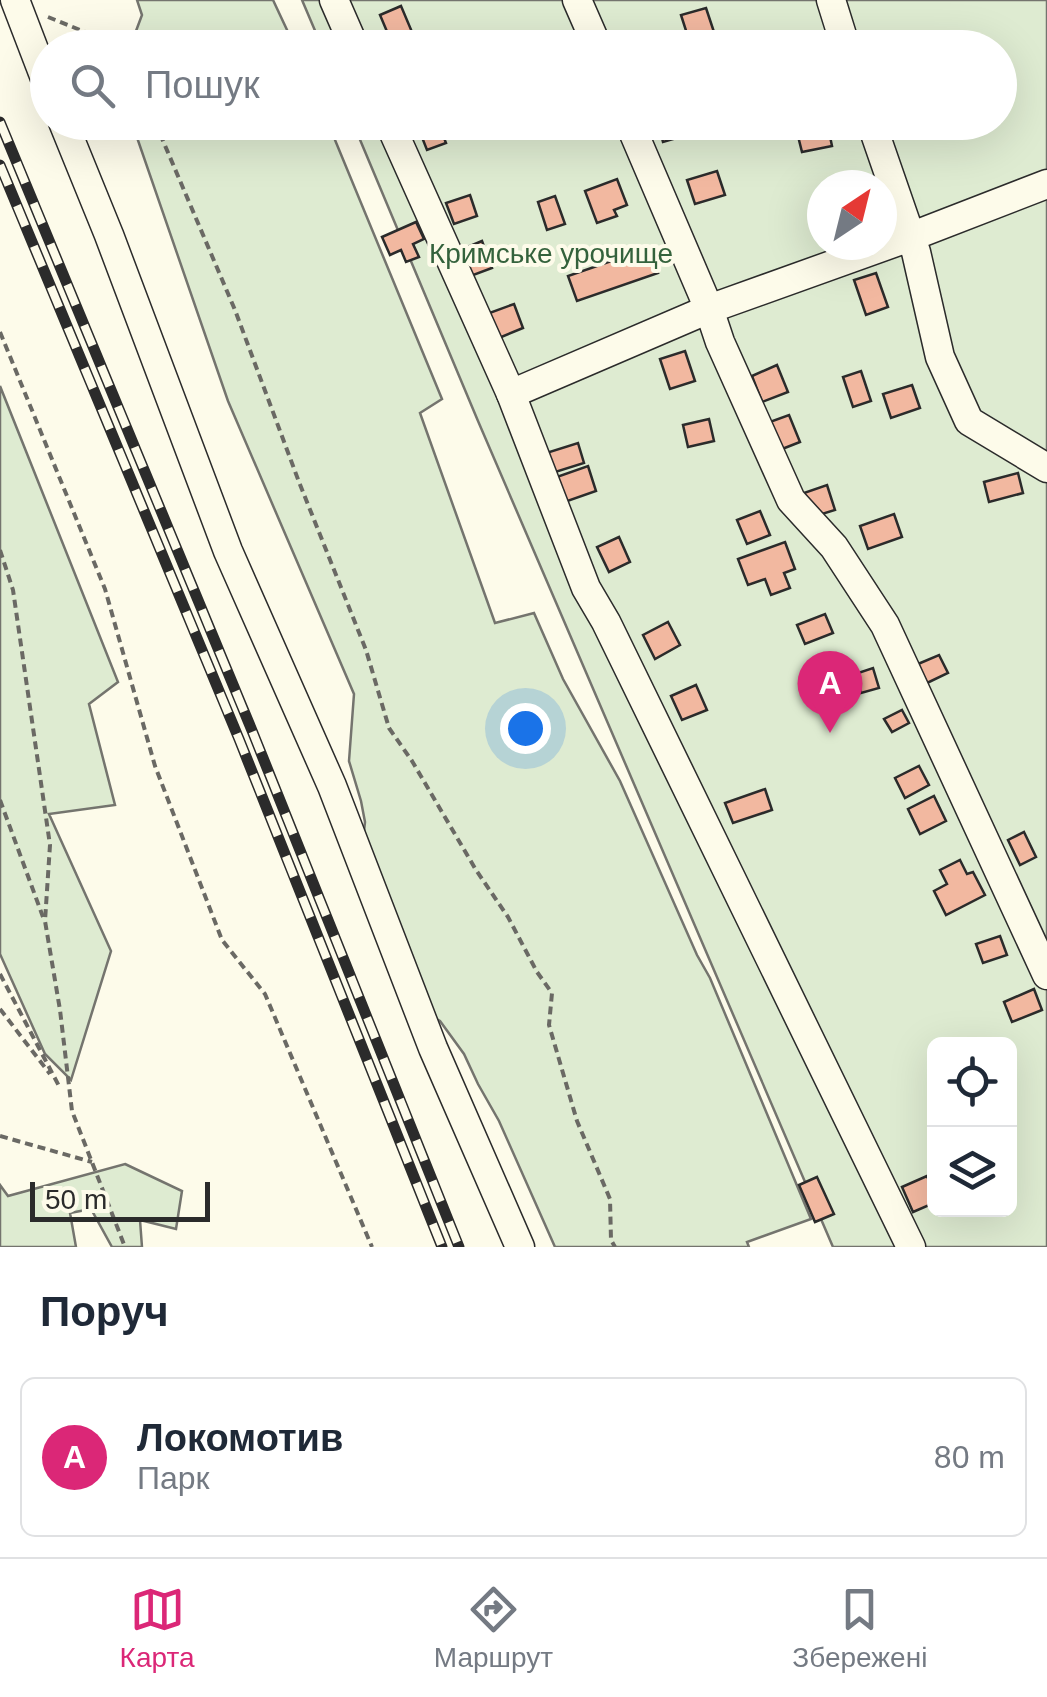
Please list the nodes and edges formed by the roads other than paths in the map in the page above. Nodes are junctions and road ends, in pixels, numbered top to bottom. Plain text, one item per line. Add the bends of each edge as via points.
1 (15, 0) edge
2 (334, 0) edge
3 (578, 0) edge
4 (831, 0) edge
5 (347, 30) edge
6 (590, 30) edge
7 (840, 30) edge
8 (30, 39) edge
9 (69, 140) edge
10 (397, 140) edge
11 (638, 140) edge
12 (876, 140) edge
13 (1047, 184) edge
14 (910, 237) junction
15 (708, 309) junction
16 (511, 394) junction
17 (1047, 468) edge
18 (1047, 975) edge
19 (520, 1247) edge
20 (911, 1247) edge

1 - 8 lane
2 - 5 lane
3 - 6 lane
4 - 7 lane
9 - 19 lane via 228,551
10 - 16 lane
11 - 15 lane
12 - 14 lane
13 - 14 lane
14 - 15 lane
14 - 17 lane via 940,357 969,421
15 - 16 lane
15 - 18 lane via 791,500 834,546 885,625
16 - 20 lane via 586,588

